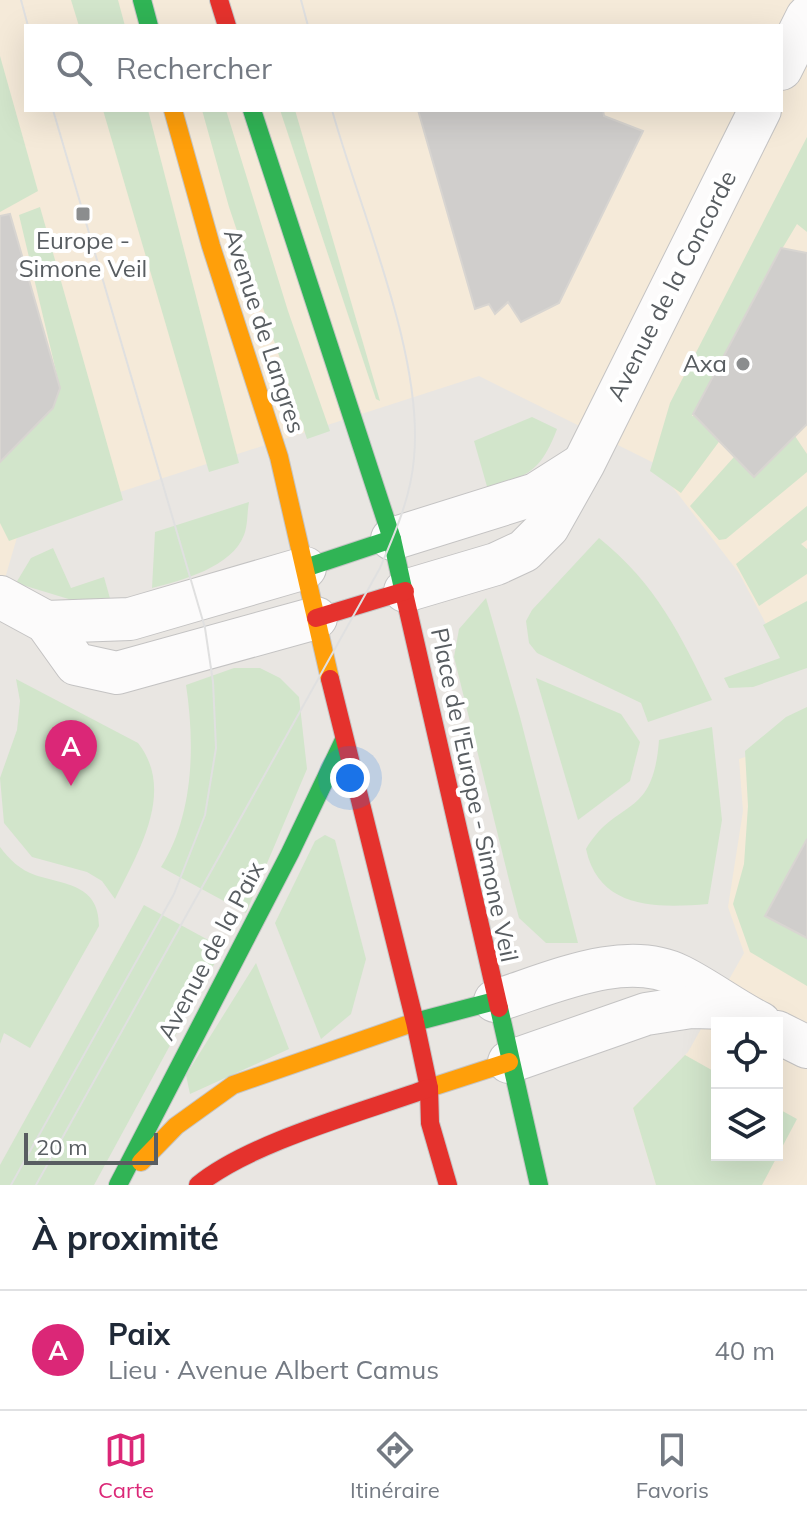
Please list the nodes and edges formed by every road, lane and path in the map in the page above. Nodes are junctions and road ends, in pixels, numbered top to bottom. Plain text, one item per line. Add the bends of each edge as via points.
1 (142, 0) edge
2 (219, 0) edge
3 (807, 17) edge
4 (148, 24) edge
5 (226, 24) edge
6 (783, 65) edge
7 (174, 112) edge
8 (253, 112) edge
9 (759, 112) edge
10 (584, 463) junction
11 (392, 539) junction
12 (305, 568) junction
13 (405, 591) junction
14 (0, 597) edge
15 (316, 618) junction
16 (46, 622) junction
17 (344, 740) junction
18 (495, 1001) junction
19 (745, 1016) edge
20 (415, 1022) junction
21 (783, 1035) edge
22 (807, 1047) edge
23 (509, 1062) junction
24 (429, 1088) junction
25 (118, 1185) edge
26 (198, 1185) edge
27 (448, 1185) edge
28 (539, 1185) edge

1 - 4 main road
2 - 5 main road
3 - 6 street
7 - 12 main road, Avenue de Langres via 279,457
8 - 11 main road
9 - 10 street, Avenue de la Concorde
10 - 11 street via 536,494
10 - 13 street, Avenue de la Concorde via 548,527 524,551
11 - 12 main road
11 - 13 main road, Place de l'Europe - Simone Veil
12 - 15 main road
12 - 16 street via 130,619
13 - 15 main road
13 - 18 main road, Place de l'Europe - Simone Veil
14 - 16 street
15 - 16 street via 117,673 76,664
15 - 17 main road
17 - 20 main road
17 - 25 main road, Avenue de la Paix via 306,825
18 - 19 street via 602,971 652,966 680,976
18 - 20 main road, Avenue de la Paix
18 - 23 main road, Place de l'Europe - Simone Veil
19 - 23 street via 691,1007 646,1014
20 - 24 main road
20 - 25 main road, Avenue de la Paix via 233,1085 176,1126
21 - 22 street
23 - 24 main road
23 - 28 main road
24 - 26 main road via 247,1155
24 - 27 main road via 430,1123

